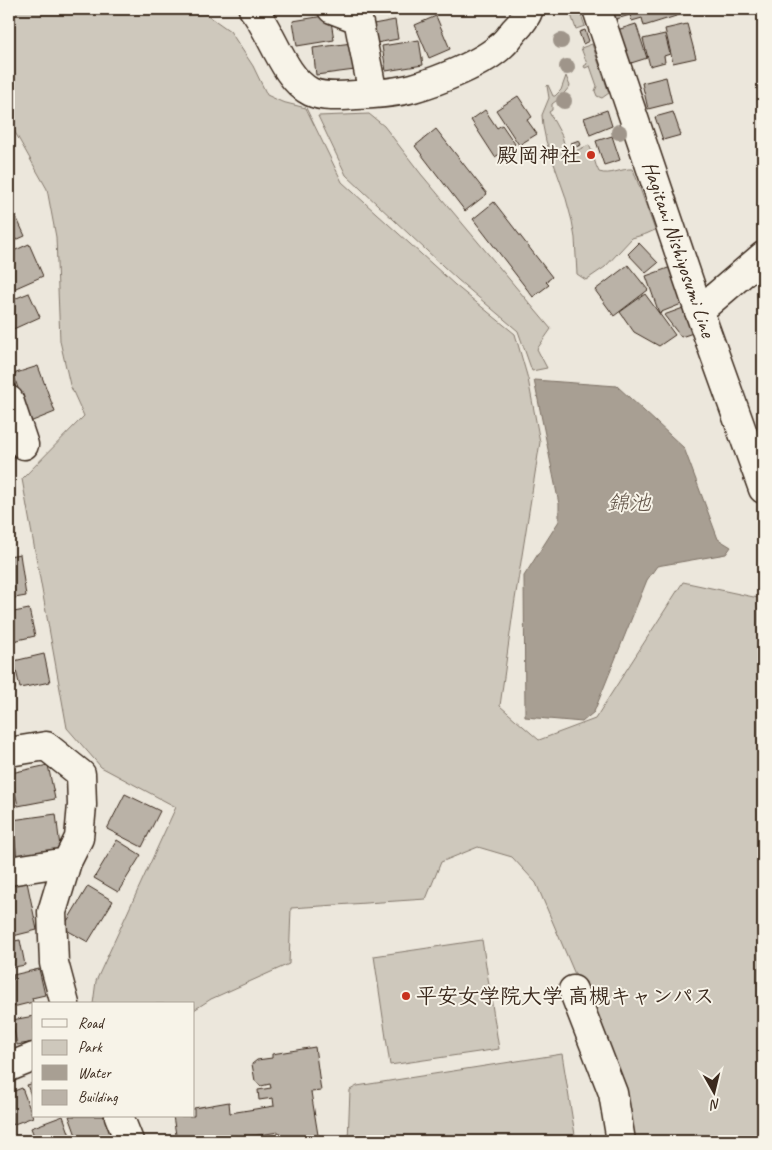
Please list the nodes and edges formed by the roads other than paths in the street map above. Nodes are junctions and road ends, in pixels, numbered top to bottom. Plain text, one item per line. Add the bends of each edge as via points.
1 (253, 9) edge
2 (332, 9) edge
3 (529, 9) edge
4 (596, 9) edge
5 (373, 94) junction
6 (763, 256) edge
7 (699, 310) junction
8 (9, 400) edge
9 (24, 445) dead end
10 (763, 489) edge
11 (9, 752) edge
12 (67, 862) junction
13 (9, 871) edge
14 (573, 990) dead end
15 (64, 1002) edge
16 (32, 1058) edge
17 (9, 1067) edge
18 (120, 1118) edge
19 (129, 1141) edge
20 (621, 1141) edge

1 - 5 street via 298,83 326,95
2 - 5 street via 358,19
3 - 5 street via 525,19 486,58 413,88
4 - 7 street, Hagitani Nishiyosumi Line
6 - 7 street
7 - 10 street, Hagitani Nishiyosumi Line
8 - 9 street
11 - 12 street via 46,746 81,774 80,838
12 - 13 street
12 - 15 street via 52,912 54,963
14 - 20 street via 613,1093
16 - 17 street
18 - 19 street

